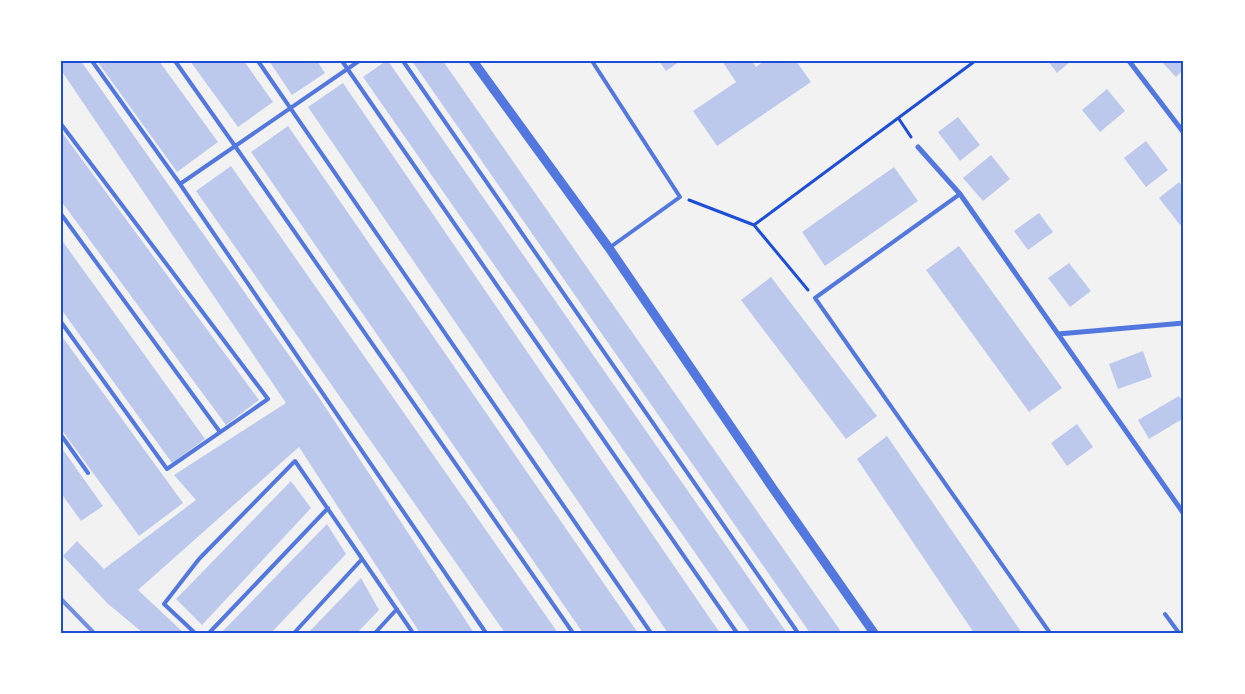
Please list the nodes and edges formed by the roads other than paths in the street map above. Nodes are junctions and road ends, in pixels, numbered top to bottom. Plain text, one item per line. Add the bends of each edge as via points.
1 (92, 61) edge
2 (175, 61) edge
3 (258, 61) edge
4 (342, 61) edge
5 (359, 61) edge
6 (403, 61) edge
7 (473, 61) edge
8 (592, 61) edge
9 (1129, 61) edge
10 (348, 70) junction
11 (292, 108) junction
12 (61, 124) edge
13 (1184, 133) edge
14 (236, 146) junction
15 (918, 147) road end
16 (180, 184) junction
17 (960, 194) junction
18 (61, 214) edge
19 (609, 248) junction
20 (61, 322) edge
21 (1184, 323) edge
22 (1058, 334) junction
23 (220, 432) junction
24 (61, 435) edge
25 (88, 473) dead end
26 (328, 508) junction
27 (1184, 514) edge
28 (362, 559) junction
29 (397, 609) junction
30 (1165, 614) dead end
31 (195, 633) edge
32 (210, 633) edge
33 (294, 633) edge
34 (375, 633) edge
35 (413, 633) edge
36 (486, 633) edge
37 (573, 633) edge
38 (651, 633) edge
39 (737, 633) edge
40 (798, 633) edge
41 (874, 633) edge
42 (1050, 633) edge
43 (1179, 633) edge

1 - 16 lane
2 - 14 lane
3 - 11 lane
4 - 10 lane
5 - 10 lane
6 - 40 lane
7 - 19 street
8 - 19 lane via 680,197
9 - 13 street
10 - 11 lane
10 - 39 lane
11 - 14 lane
11 - 38 lane
12 - 23 lane via 268,399
14 - 16 lane
14 - 37 lane
15 - 17 street
16 - 36 lane
17 - 22 street
17 - 42 lane via 815,298
18 - 23 lane
19 - 41 street
20 - 23 lane via 167,469
21 - 22 street
22 - 27 street
24 - 25 lane
26 - 28 lane
26 - 31 lane via 295,460 199,559 164,604
26 - 32 lane
28 - 29 lane
28 - 33 lane
29 - 34 lane
29 - 35 lane
30 - 43 lane

